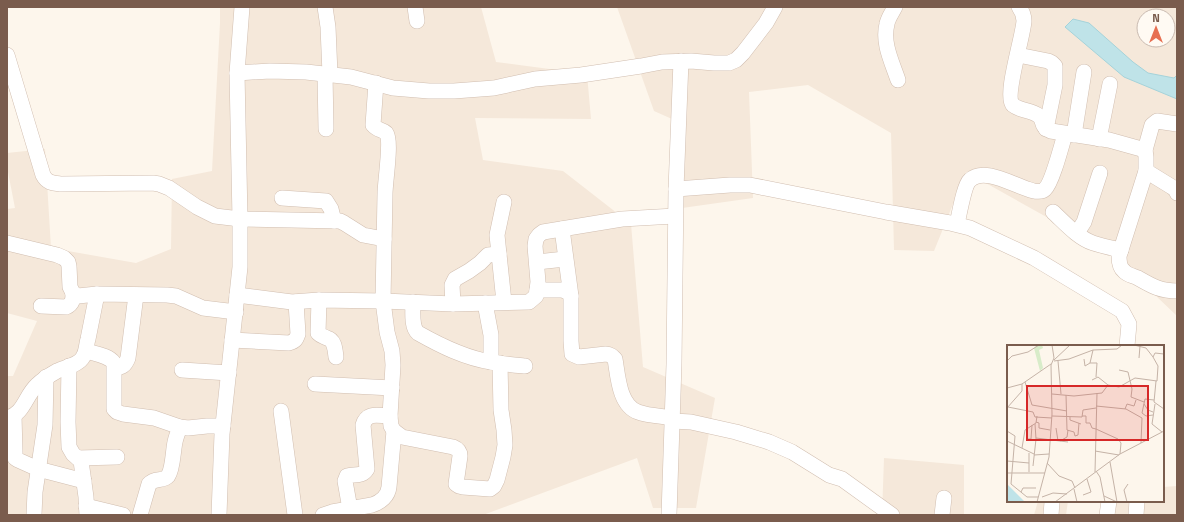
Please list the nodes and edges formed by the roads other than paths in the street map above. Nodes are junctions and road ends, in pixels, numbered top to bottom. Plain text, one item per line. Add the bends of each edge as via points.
1 (242, 7) edge
2 (325, 7) edge
3 (775, 7) edge
4 (895, 7) edge
5 (1019, 7) edge
6 (7, 55) edge
7 (1018, 55) junction
8 (681, 61) junction
9 (1084, 72) dead end
10 (237, 73) junction
11 (328, 74) junction
12 (898, 80) dead end
13 (376, 83) junction
14 (1110, 84) dead end
15 (1177, 124) edge
16 (1046, 129) junction
17 (326, 130) dead end
18 (1069, 134) junction
19 (1100, 139) junction
20 (1145, 150) junction
21 (1146, 171) junction
22 (1100, 173) dead end
23 (676, 189) junction
24 (1177, 193) edge
25 (282, 198) dead end
26 (504, 202) dead end
27 (1053, 212) dead end
28 (675, 216) junction
29 (240, 219) junction
30 (334, 221) junction
31 (957, 224) junction
32 (562, 229) junction
33 (1077, 233) junction
34 (384, 239) junction
35 (7, 243) edge
36 (1121, 250) junction
37 (499, 254) junction
38 (565, 259) junction
39 (537, 262) junction
40 (538, 290) junction
41 (1177, 291) edge
42 (73, 293) junction
43 (97, 294) junction
44 (136, 295) junction
45 (237, 295) junction
46 (570, 296) junction
47 (319, 300) junction
48 (383, 301) junction
49 (296, 302) junction
50 (413, 302) junction
51 (504, 302) junction
52 (485, 303) junction
53 (453, 304) junction
54 (41, 306) dead end
55 (236, 312) junction
56 (232, 340) junction
57 (1127, 345) edge
58 (86, 351) junction
59 (336, 357) dead end
60 (496, 363) junction
61 (69, 366) junction
62 (525, 366) dead end
63 (115, 368) junction
64 (182, 370) dead end
65 (229, 373) junction
66 (46, 377) junction
67 (315, 384) dead end
68 (392, 388) junction
69 (281, 411) dead end
70 (390, 416) junction
71 (10, 417) edge
72 (673, 419) junction
73 (223, 426) junction
74 (180, 427) junction
75 (394, 431) junction
76 (116, 457) dead end
77 (78, 458) junction
78 (38, 469) junction
79 (84, 481) junction
80 (944, 498) dead end
81 (1109, 502) edge
82 (1137, 502) edge
83 (350, 509) junction
84 (86, 510) edge
85 (34, 515) edge
86 (124, 515) edge
87 (140, 515) edge
88 (219, 515) edge
89 (295, 515) edge
90 (323, 515) edge
91 (669, 515) edge
92 (892, 515) edge
93 (942, 515) edge
94 (1107, 515) edge
95 (1136, 515) edge

1 - 10 street
2 - 11 street via 329,34
3 - 8 street via 766,24 736,60 714,64
4 - 12 street via 887,23 885,37
5 - 7 street via 1024,21
6 - 29 street via 37,158 46,180 61,184 159,184 203,211 215,216
7 - 16 street via 1011,83 1012,104 1037,114
7 - 16 street via 1052,63 1055,66 1055,85
8 - 13 street via 536,79 494,88 454,91 393,88
8 - 23 street
9 - 18 street
10 - 11 street via 270,71
10 - 29 street
11 - 13 street
11 - 17 street
13 - 34 street via 373,125 389,138
14 - 19 street
15 - 20 street via 1154,122
16 - 18 street
18 - 19 street
18 - 31 street via 1045,190 1039,193 1005,180 980,175 967,186
19 - 20 street
20 - 21 street
21 - 24 street
21 - 36 street
22 - 33 street via 1084,222
23 - 28 street
23 - 31 street via 750,185
25 - 30 street via 326,201 332,209
26 - 37 street via 497,231
27 - 33 street
28 - 32 street via 622,219
28 - 72 street
29 - 30 street
29 - 45 street
30 - 34 street via 344,223 362,235
31 - 57 street via 1034,258 1122,311 1129,324
32 - 38 street
32 - 39 street via 539,235 536,239
33 - 36 street via 1093,243
34 - 48 street
35 - 42 street via 64,258 69,266 69,282
36 - 41 street via 1119,261 1123,271 1156,288
37 - 51 street
37 - 53 street via 488,255 455,279 452,285
38 - 39 street
38 - 46 street
39 - 40 street
40 - 46 street via 566,290
40 - 51 street via 529,302
42 - 43 street via 78,296
42 - 54 street via 70,306
43 - 44 street
43 - 58 street
44 - 55 street via 176,296 203,308
44 - 63 street via 128,358 124,366
45 - 49 street
45 - 55 street
46 - 72 street via 572,354 579,357 609,354 615,359 623,394 629,406 643,414
47 - 48 street
47 - 49 street
47 - 59 street via 318,333 333,341
48 - 50 street
48 - 68 street via 392,351
49 - 56 street via 298,334 294,342
50 - 53 street
50 - 60 street via 415,331 444,347
51 - 52 street
52 - 53 street
52 - 60 street
55 - 56 street
56 - 65 street
58 - 61 street via 81,360
58 - 63 street via 112,360
60 - 62 street
60 - 75 street via 505,445 494,486 459,486 456,484 460,452 457,449 402,437
61 - 66 street
61 - 77 street via 69,447
63 - 74 street via 114,409 117,412 154,418
64 - 65 street
65 - 73 street
66 - 71 street via 31,391 24,405
66 - 78 street via 45,425
67 - 68 street
68 - 70 street
69 - 89 street
70 - 75 street
70 - 83 street via 370,416 364,421 366,469 359,475 347,476 345,481
71 - 78 street via 16,458
72 - 91 street
72 - 92 street via 736,432 775,444 829,475 842,479
73 - 74 street
73 - 88 street
74 - 87 street via 168,475 149,484
75 - 83 street via 389,491 377,503
76 - 77 street
77 - 79 street via 81,461
78 - 79 street
78 - 85 street
79 - 84 street
80 - 93 street
81 - 94 street
82 - 95 street
83 - 90 street
84 - 86 street

